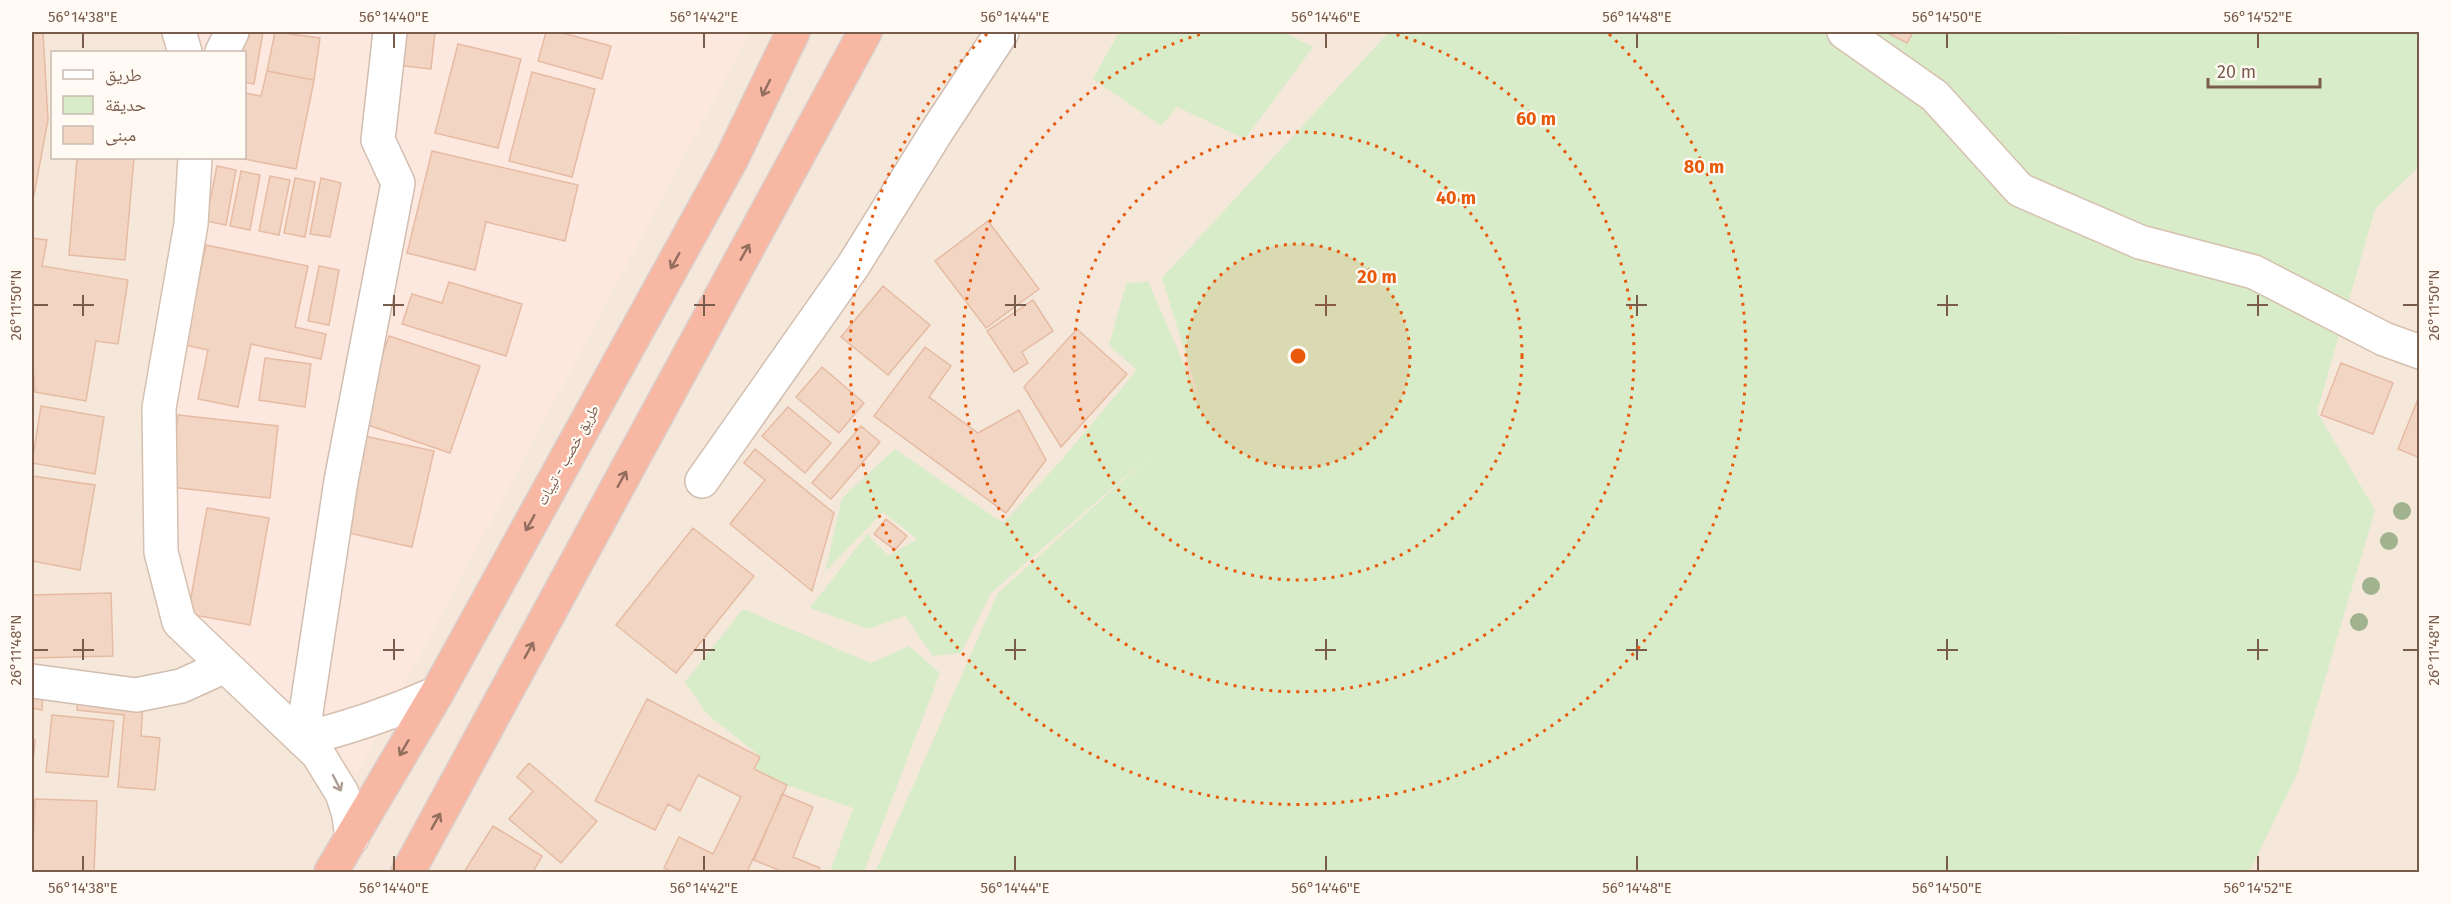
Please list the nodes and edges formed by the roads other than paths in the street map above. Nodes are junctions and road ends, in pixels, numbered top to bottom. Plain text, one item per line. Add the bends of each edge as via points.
1 (179, 32) edge
2 (232, 32) edge
3 (390, 32) edge
4 (793, 32) edge
5 (865, 32) edge
6 (1002, 32) edge
7 (1844, 32) edge
8 (185, 51) edge
9 (222, 51) edge
10 (195, 159) edge
11 (2420, 352) edge
12 (702, 481) dead end
13 (225, 666) junction
14 (32, 681) edge
15 (436, 693) junction
16 (302, 739) junction
17 (352, 838) junction
18 (331, 873) edge
19 (408, 873) edge

1 - 8 street
2 - 9 street
3 - 16 street via 378,140 398,183 341,481
4 -> 15 highway, طريق خصب - تيبات via 731,160
19 -> 5 highway
6 - 12 street via 853,267
7 - 11 street via 1935,96 2020,190 2140,242 2254,272 2385,339
10 - 13 street via 191,224 159,408 161,552 179,622
13 - 14 street via 181,686 136,695
13 - 16 street
15 - 16 street via 393,713
15 -> 17 highway, طريق خصب - تيبات
16 -> 17 street via 318,754 342,794
17 - 18 highway, طريق خصب - تيبات

